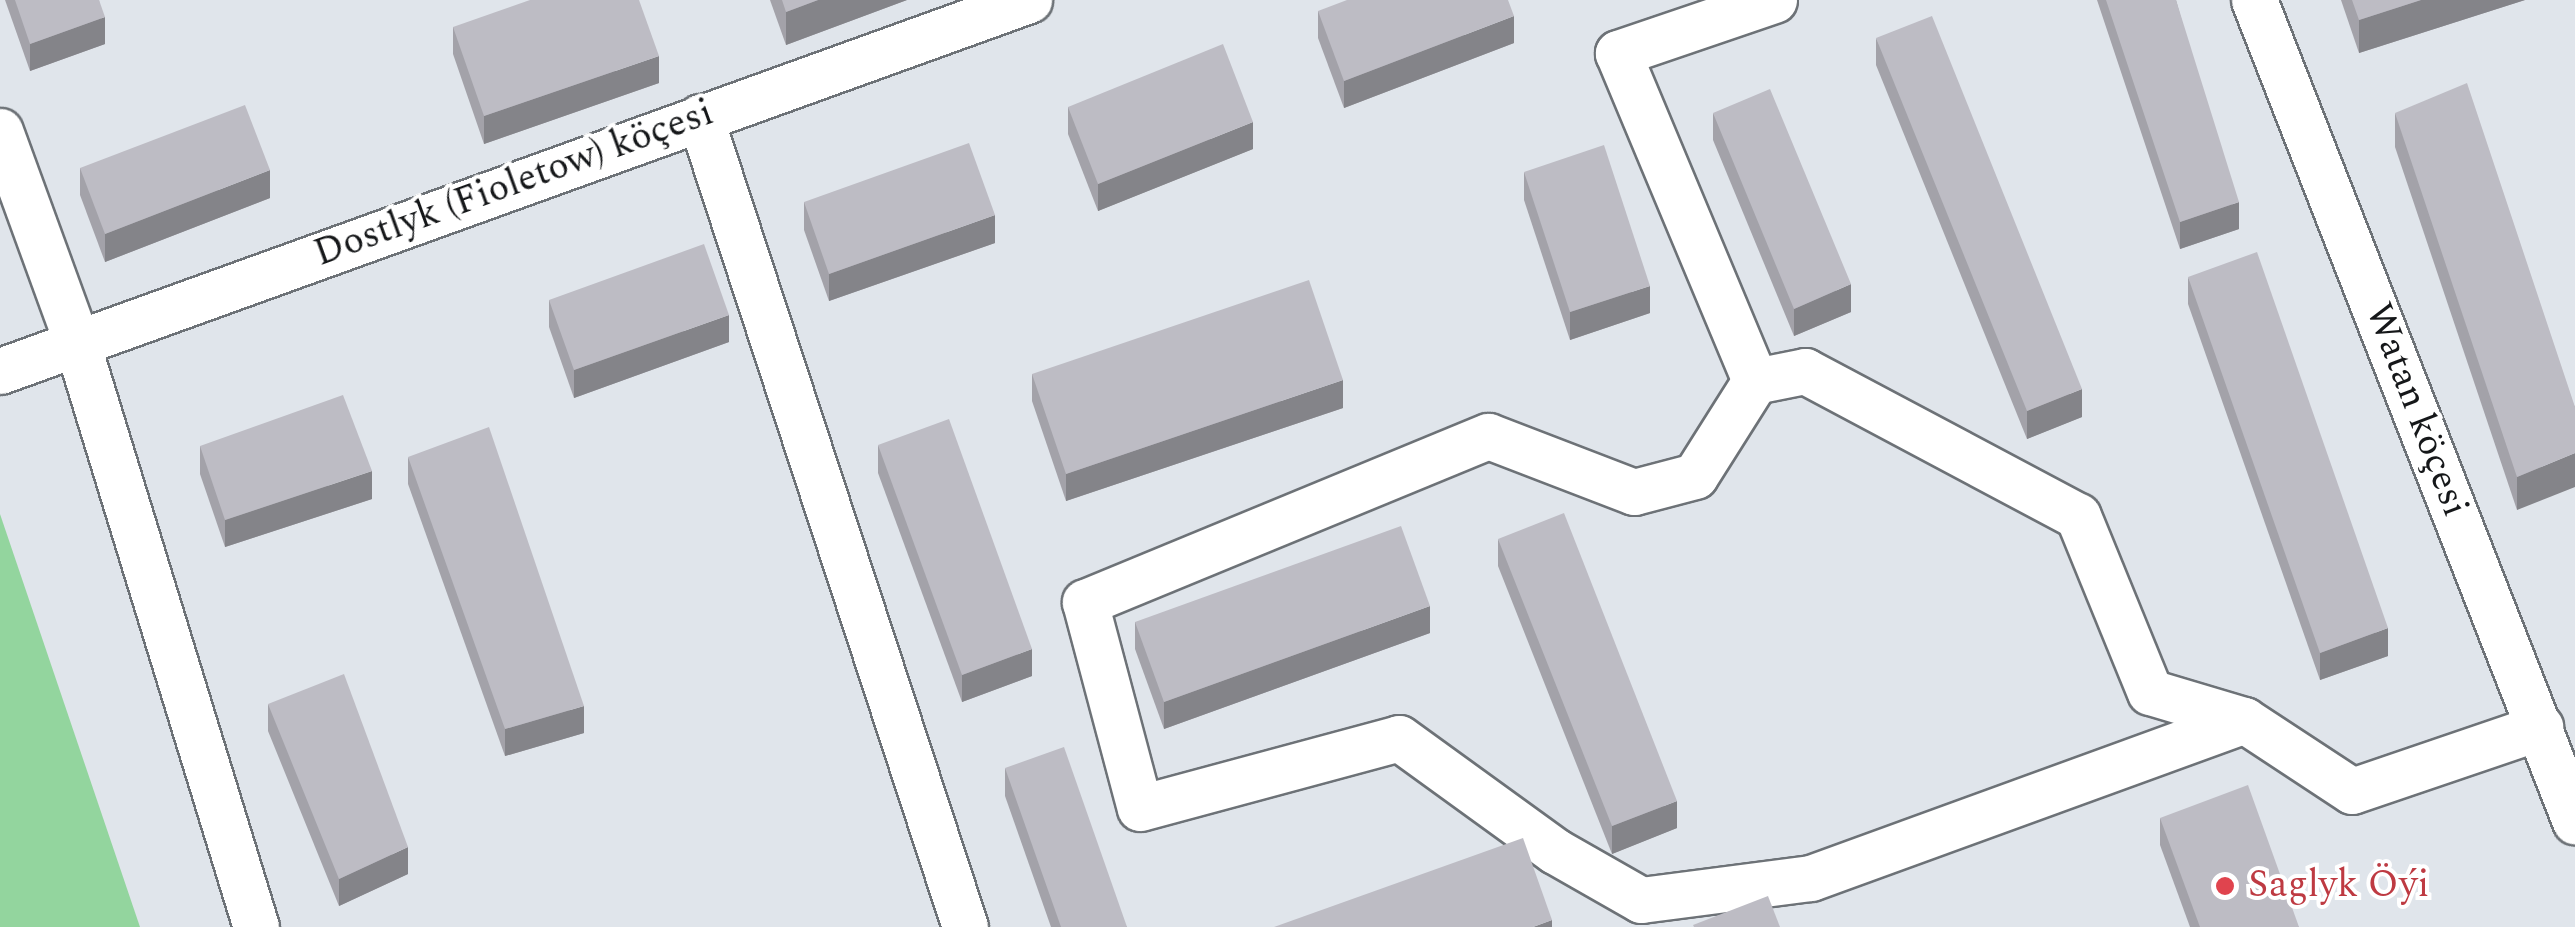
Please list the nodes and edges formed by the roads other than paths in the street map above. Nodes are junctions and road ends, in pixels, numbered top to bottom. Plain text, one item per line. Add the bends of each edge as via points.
1 (1029, 0) edge
2 (1774, 0) edge
3 (2254, 0) edge
4 (700, 117) junction
5 (0, 132) edge
6 (76, 340) junction
7 (0, 371) edge
8 (1755, 381) junction
9 (2244, 720) junction
10 (2556, 744) edge
11 (2575, 821) edge
12 (1639, 913) edge
13 (256, 927) edge
14 (965, 927) edge

1 - 4 street, Dostlyk (Fioletow) köçesi
2 - 8 street via 1618,52
3 - 10 street, Watan köçesi
4 - 6 street, Dostlyk (Fioletow) köçesi
4 - 14 street
5 - 6 street
6 - 7 street, Dostlyk (Fioletow) köçesi
6 - 13 street
8 - 9 street via 1805,371 2078,516 2150,692
8 - 12 street via 1695,476 1634,492 1488,436 1084,602 1140,808 1399,738
9 - 10 street via 2352,791
9 - 12 street via 1811,878
10 - 11 street, Watan köçesi

